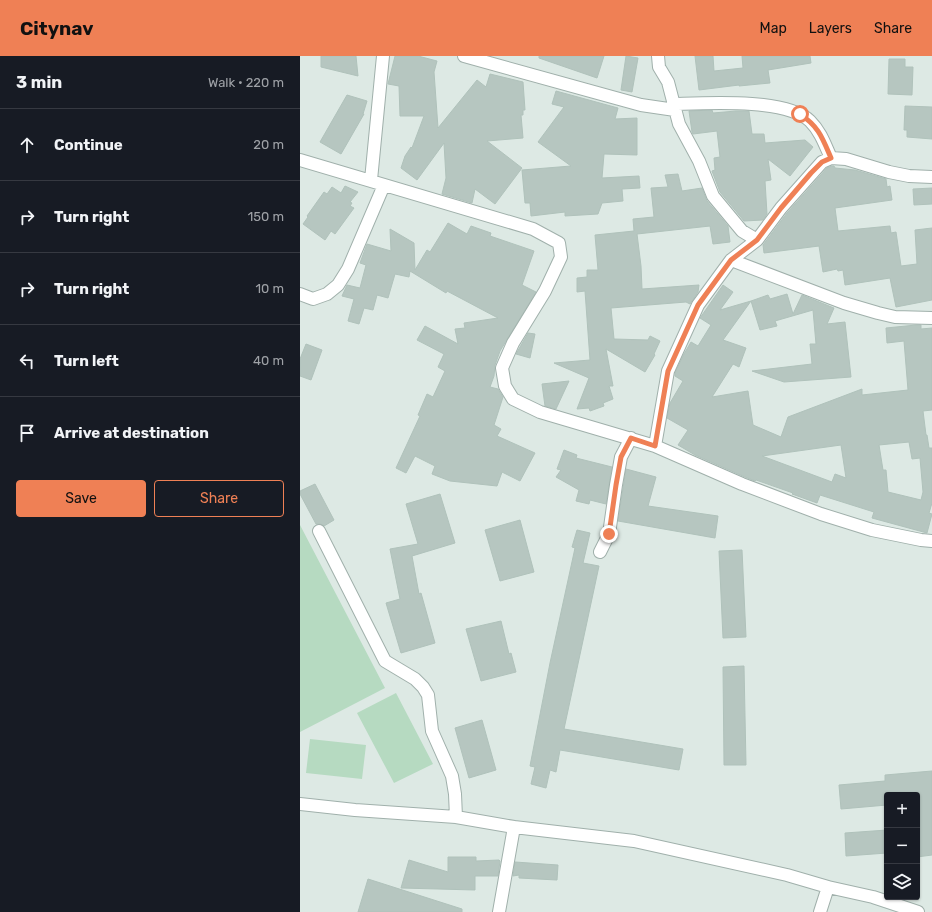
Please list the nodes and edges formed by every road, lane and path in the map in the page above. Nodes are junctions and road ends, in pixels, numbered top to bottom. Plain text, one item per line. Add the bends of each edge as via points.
1 (383, 56) edge
2 (464, 56) edge
3 (658, 56) edge
4 (674, 107) junction
5 (831, 158) junction
6 (300, 160) edge
7 (932, 177) edge
8 (371, 180) junction
9 (384, 185) junction
10 (757, 240) junction
11 (731, 260) junction
12 (300, 294) edge
13 (932, 318) edge
14 (631, 438) junction
15 (655, 446) junction
16 (319, 531) dead end
17 (932, 540) edge
18 (600, 552) dead end
19 (300, 804) edge
20 (456, 817) junction
21 (514, 827) junction
22 (828, 887) junction
23 (499, 912) edge
24 (820, 912) edge
25 (918, 912) edge

1 - 8 street
2 - 4 street via 641,105
3 - 4 street via 659,68 668,82
4 - 5 street via 710,103 784,108 810,121 821,133
4 - 10 street via 679,124 699,161 713,196 742,231
5 - 7 street via 846,159 908,176
5 - 10 street via 822,162 811,173
6 - 8 street
8 - 9 street
9 - 12 street via 348,270 338,285 327,294 313,299
9 - 14 street via 533,229 559,243 561,257 502,368 505,386 513,399 540,412
10 - 11 street
11 - 13 street via 858,307 895,317
11 - 15 street via 698,305 672,360 664,386
14 - 15 street
14 - 18 street via 621,457 609,534
15 - 17 street via 742,484 821,514 872,530
16 - 20 street via 385,661 415,679 428,695 432,731 452,776
19 - 20 street
20 - 21 street
21 - 22 street via 634,841 787,875
21 - 23 street
22 - 24 street
22 - 25 street via 872,897

